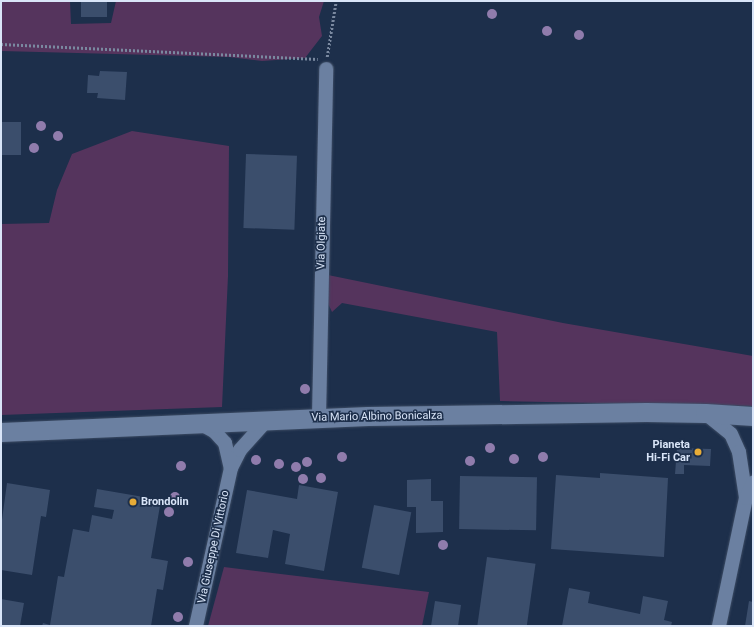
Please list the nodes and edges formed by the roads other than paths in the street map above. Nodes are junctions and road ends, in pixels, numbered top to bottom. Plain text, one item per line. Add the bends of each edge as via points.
1 (326, 64) road end
2 (705, 413) junction
3 (753, 416) edge
4 (319, 417) junction
5 (267, 420) junction
6 (197, 422) junction
7 (1, 432) edge
8 (231, 468) junction
9 (753, 483) edge
10 (746, 498) junction
11 (196, 626) edge
12 (719, 626) edge

1 - 4 street, Via Olgiate
2 - 3 main road, Via Mario Albino Bonicalza
2 - 4 main road, Via Mario Albino Bonicalza
2 - 10 street via 730,434 739,452
4 - 5 main road, Via Mario Albino Bonicalza
5 - 6 main road, Via Mario Albino Bonicalza
5 - 8 street, Via Giuseppe Di Vittorio via 240,450
6 - 7 main road, Via Mario Albino Bonicalza
6 - 8 street, Via Giuseppe Di Vittorio via 215,432 225,443
8 - 11 street, Via Giuseppe Di Vittorio
9 - 10 street
10 - 12 street

